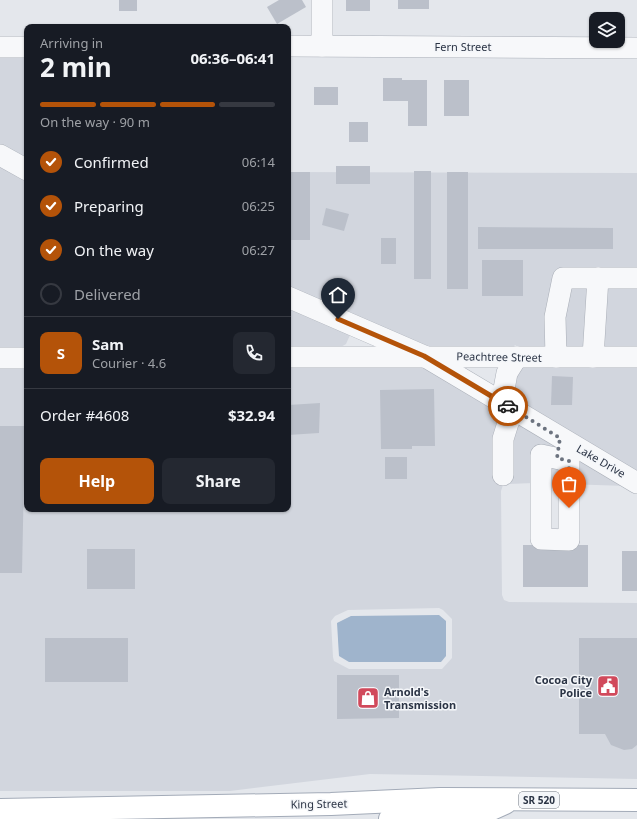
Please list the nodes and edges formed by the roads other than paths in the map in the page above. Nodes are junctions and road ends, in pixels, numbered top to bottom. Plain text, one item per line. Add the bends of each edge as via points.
1 (322, 0) edge
2 (291, 46) edge
3 (322, 46) junction
4 (0, 47) edge
5 (24, 47) edge
6 (637, 48) edge
7 (0, 155) edge
8 (24, 168) edge
9 (598, 278) junction
10 (637, 278) edge
11 (291, 298) edge
12 (351, 324) junction
13 (341, 356) junction
14 (424, 356) junction
15 (291, 357) edge
16 (516, 357) junction
17 (556, 357) junction
18 (594, 357) junction
19 (637, 357) edge
20 (0, 358) edge
21 (24, 358) edge
22 (514, 410) junction
23 (560, 438) junction
24 (557, 458) dead end
25 (503, 475) dead end
26 (637, 482) edge
27 (511, 800) junction
28 (637, 800) edge
29 (332, 804) junction
30 (0, 810) edge
31 (238, 819) edge
32 (390, 819) edge

1 - 3 street
2 - 3 street, Fern Street
3 - 6 street, Fern Street
4 - 5 street
7 - 8 street
9 - 10 street
9 - 17 street via 563,278 555,317
9 - 18 street
11 - 12 street, Lake Drive
12 - 13 street via 358,333 356,342 352,351
12 - 14 street, Lake Drive
13 - 14 street, Peachtree Street
13 - 15 street, Peachtree Street
14 - 16 street, Peachtree Street
14 - 22 street, Lake Drive
16 - 17 street, Peachtree Street
16 - 22 street via 507,373 504,389
17 - 18 street, Peachtree Street
18 - 19 street, Peachtree Street
20 - 21 street
22 - 23 street, Lake Drive
22 - 25 street via 503,439
23 - 24 street
23 - 26 street, Lake Drive
27 - 28 main road, King Street / SR 520
27 - 29 main road, King Street / SR 520 via 440,799
27 - 32 main road via 476,816 414,816
29 - 30 main road, King Street / SR 520
29 - 31 main road via 316,814

